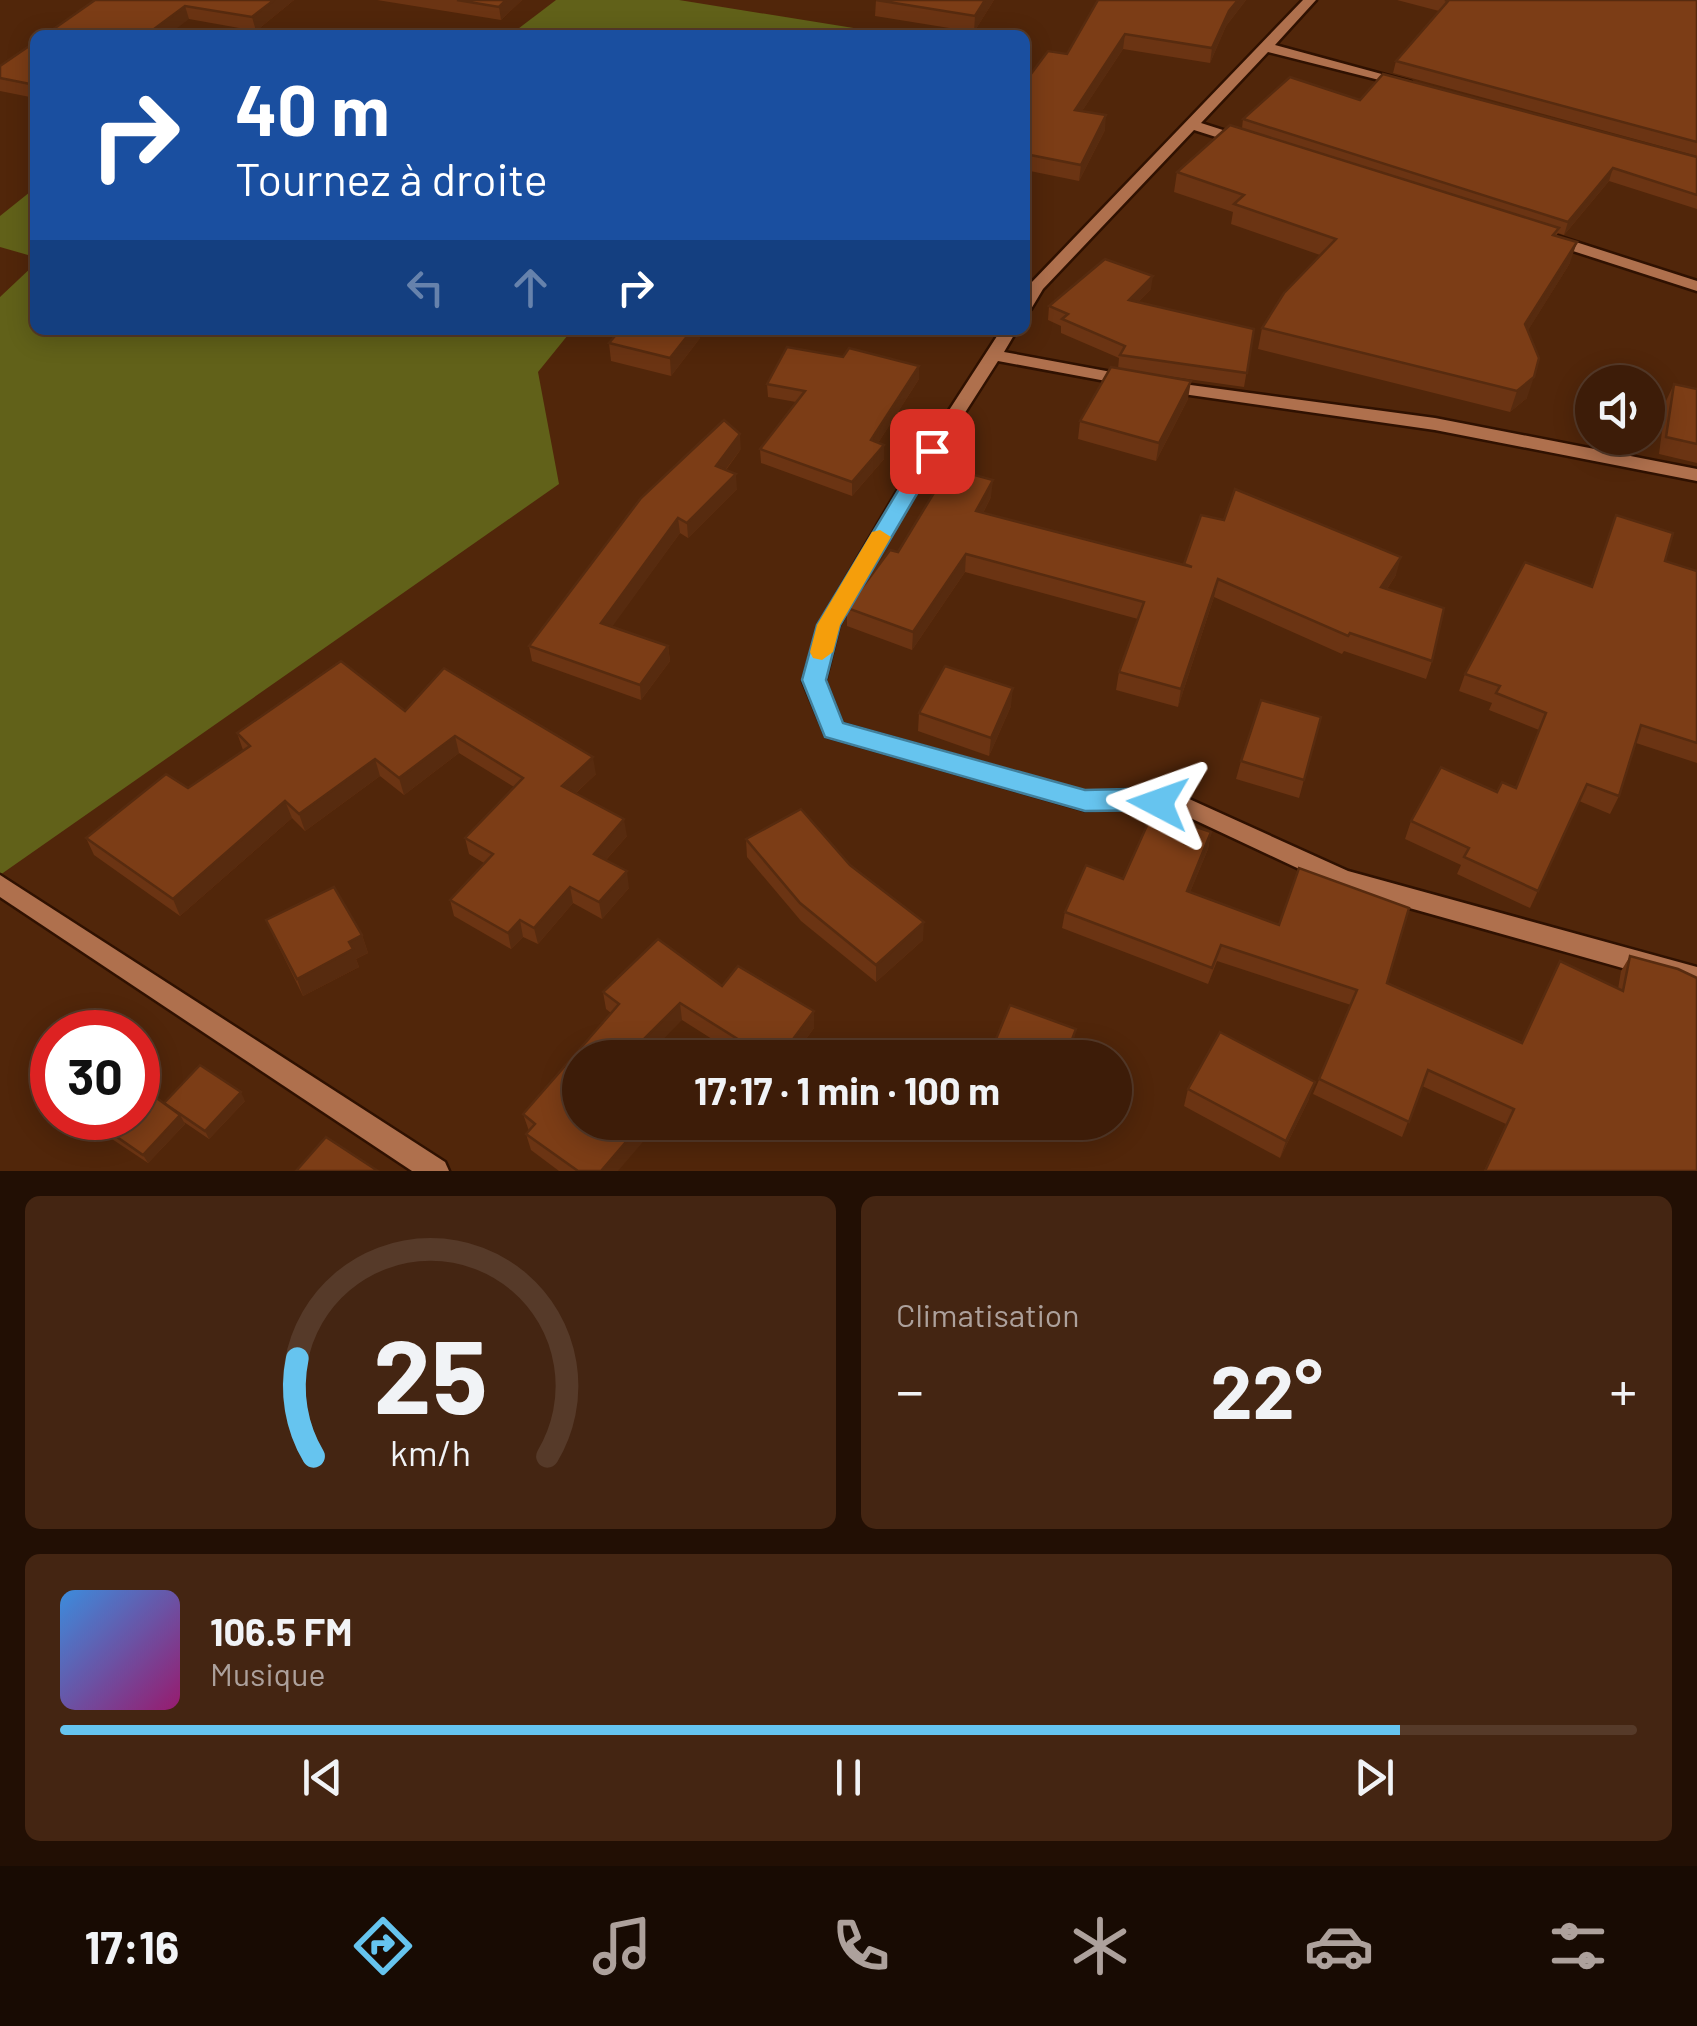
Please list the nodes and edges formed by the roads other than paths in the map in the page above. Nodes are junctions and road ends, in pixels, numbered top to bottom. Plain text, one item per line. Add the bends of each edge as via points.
1 (1310, 0) edge
2 (1264, 46) junction
3 (1414, 87) edge
4 (1190, 124) junction
5 (1265, 148) edge
6 (1528, 232) edge
7 (1697, 286) edge
8 (1030, 298) edge
9 (1006, 335) edge
10 (994, 355) junction
11 (1697, 474) edge
12 (0, 885) edge
13 (1697, 978) edge
14 (435, 1171) edge

1 - 2 street
2 - 3 street
2 - 4 street
4 - 5 street
4 - 8 street
6 - 7 street
9 - 10 street
10 - 11 street via 1434,424
10 - 13 street via 828,625 814,680 834,730 1085,800 1187,807 1342,880
12 - 14 street

